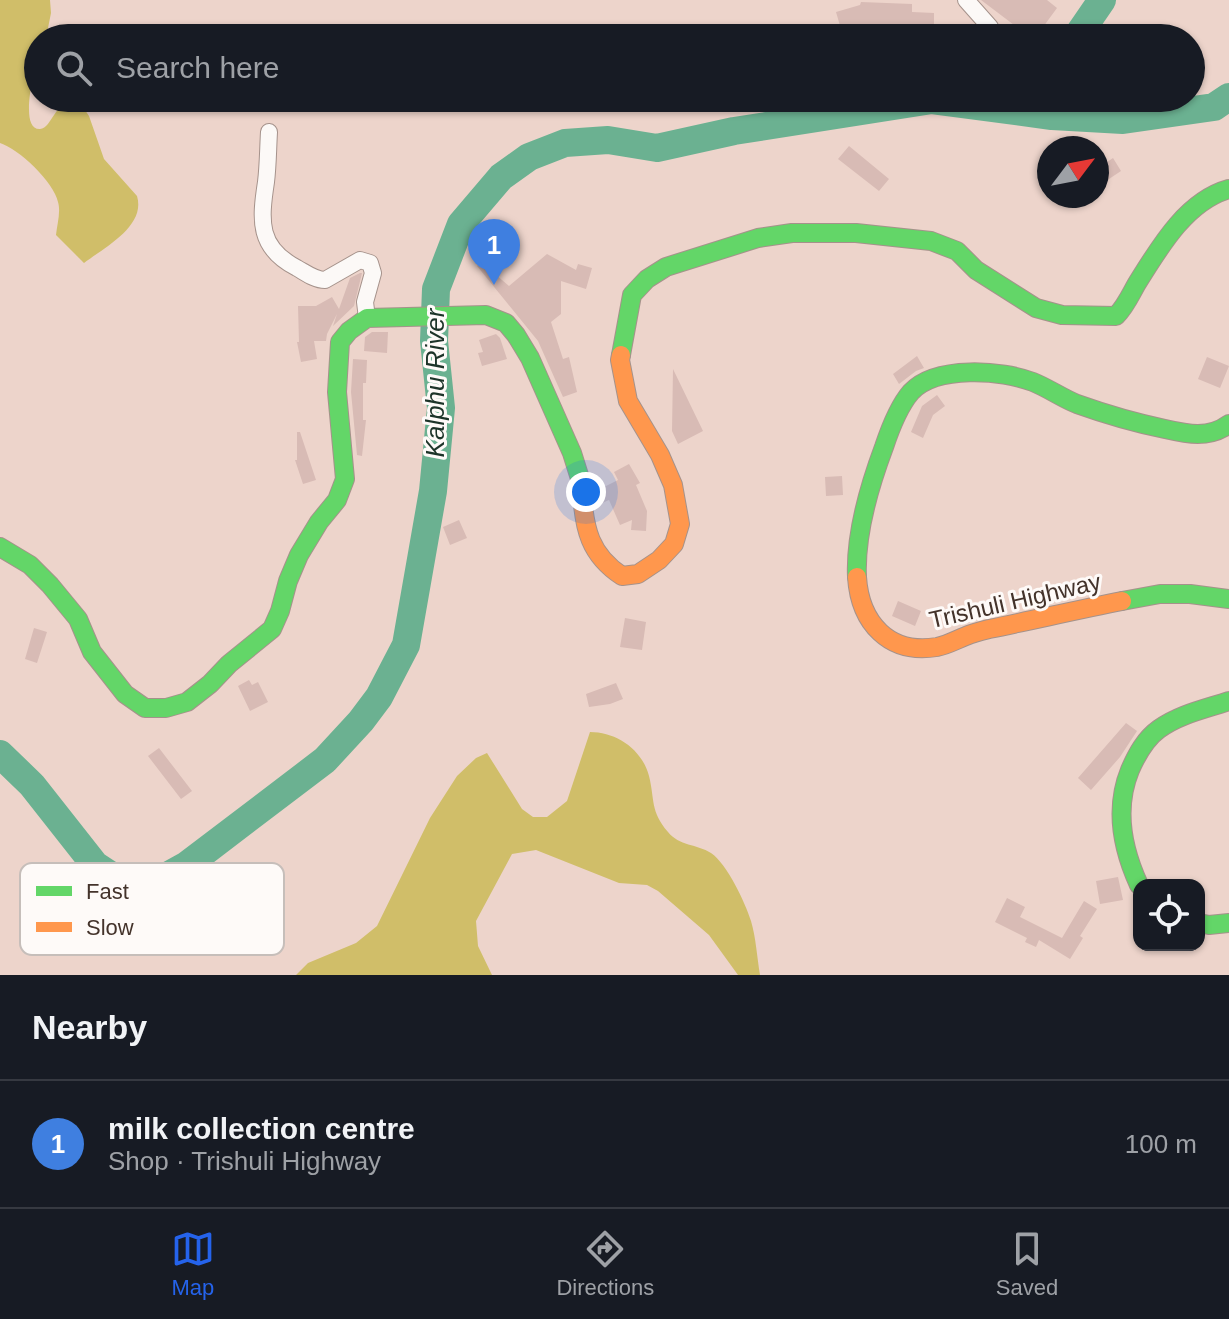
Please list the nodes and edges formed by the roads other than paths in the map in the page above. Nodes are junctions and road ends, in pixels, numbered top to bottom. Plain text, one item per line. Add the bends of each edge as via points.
1 (966, 0) edge
2 (987, 24) edge
3 (269, 132) dead end
4 (1229, 189) edge
5 (367, 318) junction
6 (1229, 424) edge
7 (0, 547) edge
8 (1229, 599) edge
9 (1229, 701) edge
10 (1136, 879) edge
11 (1229, 923) edge
12 (1205, 924) edge

1 - 2 street
3 - 5 street via 262,205 267,241 286,262 319,280 360,260 370,263
4 - 5 street via 1190,212 1116,316 1062,315 1036,308 976,270 957,251 931,241 856,233 758,238 666,267 647,279 632,295 620,360 628,401 673,485 680,524 674,544 638,574 622,576 593,547 572,453 530,358 506,323 486,315
5 - 7 street via 340,342 337,392 345,479 337,500 299,555 272,629 187,702 145,708 125,694 50,585
6 - 8 street, Trishuli Highway via 1204,436 1166,430 1067,400 1021,377 951,374 928,380 913,390 885,443 870,488 857,568 864,612 879,633 891,643 916,646 937,647 973,633 1160,594
9 - 10 street via 1157,730 1130,770 1123,787 1120,828
11 - 12 street

